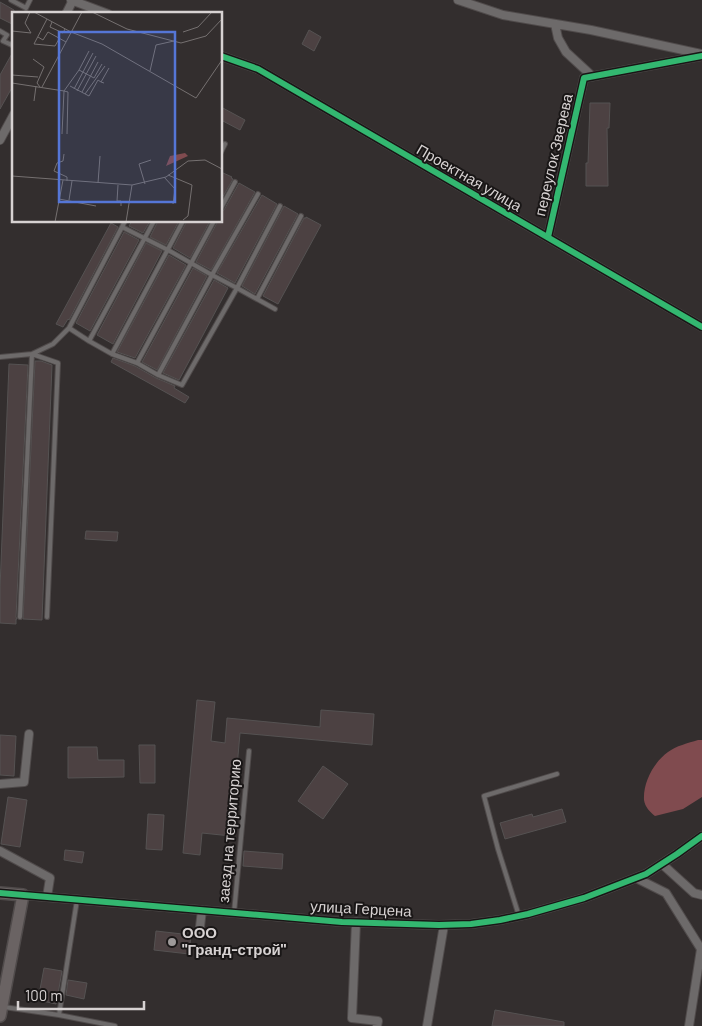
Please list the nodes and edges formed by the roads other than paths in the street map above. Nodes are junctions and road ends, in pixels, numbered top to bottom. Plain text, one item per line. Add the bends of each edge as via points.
1 (10, 0) edge
2 (30, 0) edge
3 (72, 0) edge
4 (458, 0) edge
5 (67, 12) edge
6 (103, 12) edge
7 (555, 24) junction
8 (0, 31) edge
9 (4, 41) junction
10 (12, 45) edge
11 (0, 48) edge
12 (702, 55) edge
13 (222, 56) edge
14 (592, 76) junction
15 (12, 118) edge
16 (0, 140) edge
17 (225, 144) dead end
18 (222, 150) edge
19 (235, 182) dead end
20 (258, 194) dead end
21 (222, 206) edge
22 (280, 206) dead end
23 (301, 216) dead end
24 (124, 222) edge
25 (153, 222) edge
26 (182, 222) edge
27 (213, 222) edge
28 (122, 227) junction
29 (548, 237) junction
30 (145, 238) junction
31 (168, 250) junction
32 (192, 264) junction
33 (212, 276) junction
34 (236, 288) junction
35 (257, 299) junction
36 (275, 309) dead end
37 (702, 327) edge
38 (69, 328) junction
39 (89, 341) junction
40 (32, 354) junction
41 (112, 354) junction
42 (0, 357) edge
43 (137, 363) junction
44 (158, 374) junction
45 (20, 617) dead end
46 (47, 617) dead end
47 (29, 734) dead end
48 (249, 751) dead end
49 (557, 774) dead end
50 (0, 784) edge
51 (702, 836) edge
52 (0, 851) edge
53 (662, 864) junction
54 (636, 878) junction
55 (0, 893) edge
56 (23, 895) junction
57 (702, 895) edge
58 (48, 897) junction
59 (77, 900) junction
60 (202, 910) junction
61 (234, 913) junction
62 (519, 916) junction
63 (356, 922) junction
64 (444, 925) junction
65 (199, 934) dead end
66 (1, 1012) edge
67 (59, 1015) junction
68 (115, 1026) edge
69 (377, 1026) edge
70 (427, 1026) edge
71 (689, 1026) edge

1 - 2 lane via 26,8
3 - 5 street
3 - 6 street
4 - 7 street via 503,15
7 - 12 street
7 - 14 street via 566,52
8 - 9 lane via 8,35
9 - 10 lane
9 - 11 lane
12 - 14 street
13 - 29 street, Проектная улица via 258,69
14 - 29 street, переулок Зверева via 584,78
15 - 16 street
17 - 18 lane
19 - 21 lane
20 - 33 lane
22 - 34 lane
23 - 35 lane
24 - 28 lane
25 - 30 lane
26 - 31 lane
27 - 32 lane
28 - 30 lane
28 - 38 lane
29 - 37 street, Проектная улица
30 - 31 lane
30 - 39 lane
31 - 32 lane
31 - 41 lane
32 - 33 lane
32 - 43 lane
33 - 34 lane
33 - 44 lane
34 - 35 lane
34 - 44 lane via 182,385
35 - 36 lane
38 - 39 lane
38 - 40 lane via 52,344
39 - 41 lane
40 - 42 lane
40 - 45 lane
40 - 46 lane via 58,363
41 - 43 lane
43 - 44 lane
47 - 50 street via 24,782
48 - 61 lane, заезд на территорию
49 - 62 lane via 484,796
51 - 53 street, улица Герцена
52 - 58 street via 50,878
53 - 54 street, улица Герцена
53 - 57 street via 694,893
54 - 62 street, улица Герцена via 584,898
54 - 71 street via 666,893 701,949
55 - 56 street, улица Герцена
56 - 58 street, улица Герцена
56 - 66 street
58 - 59 street, улица Герцена
59 - 60 street, улица Герцена
59 - 67 lane
60 - 61 street, улица Герцена
60 - 65 street
61 - 63 street, улица Герцена
62 - 64 street, улица Герцена
63 - 64 street, улица Герцена
63 - 69 street via 352,1018 378,1020
64 - 70 street
66 - 67 lane
67 - 68 lane

